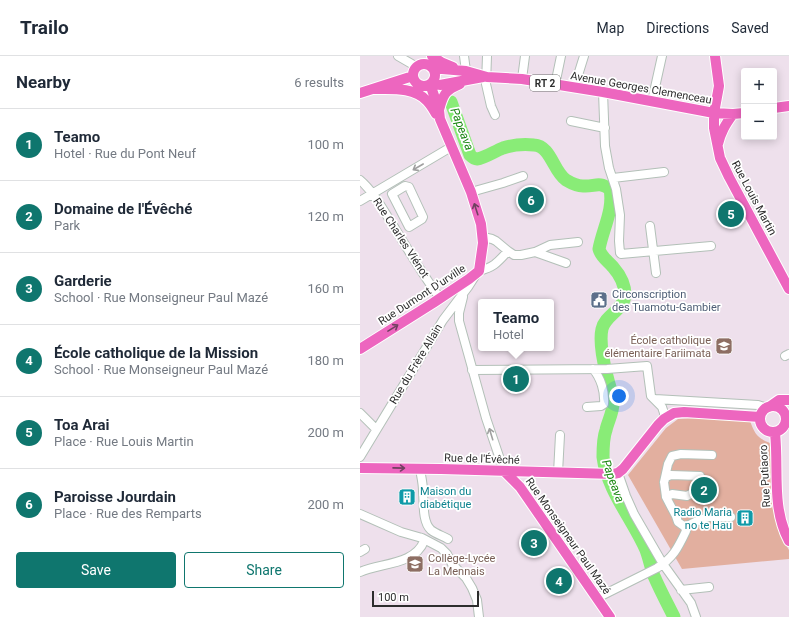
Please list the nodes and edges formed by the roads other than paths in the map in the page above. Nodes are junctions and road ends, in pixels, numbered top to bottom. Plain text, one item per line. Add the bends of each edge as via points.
1 (398, 56) edge
2 (464, 56) edge
3 (488, 56) edge
4 (525, 56) edge
5 (561, 56) edge
6 (584, 56) edge
7 (662, 56) edge
8 (715, 56) edge
9 (423, 64) edge
10 (466, 71) junction
11 (487, 77) junction
12 (476, 79) junction
13 (522, 79) junction
14 (431, 84) junction
15 (555, 85) junction
16 (574, 88) junction
17 (375, 89) junction
18 (604, 92) junction
19 (360, 93) edge
20 (652, 101) junction
21 (789, 106) edge
22 (777, 108) edge
23 (440, 110) junction
24 (714, 113) junction
25 (741, 113) edge
26 (733, 114) junction
27 (495, 115) dead end
28 (571, 121) dead end
29 (605, 128) junction
30 (445, 130) junction
31 (451, 146) junction
32 (718, 148) junction
33 (664, 172) dead end
34 (523, 176) dead end
35 (613, 178) junction
36 (360, 180) edge
37 (470, 192) junction
38 (372, 194) junction
39 (360, 201) edge
40 (650, 226) dead end
41 (409, 227) junction
42 (398, 233) junction
43 (483, 237) junction
44 (578, 242) dead end
45 (711, 246) dead end
46 (508, 251) junction
47 (535, 252) junction
48 (654, 252) junction
49 (566, 263) dead end
50 (478, 272) junction
51 (656, 273) dead end
52 (468, 287) junction
53 (789, 289) edge
54 (440, 298) junction
55 (360, 349) edge
56 (600, 369) junction
57 (472, 370) junction
58 (655, 399) junction
59 (789, 400) edge
60 (587, 407) dead end
61 (768, 407) junction
62 (360, 413) edge
63 (760, 417) junction
64 (664, 419) junction
65 (787, 419) edge
66 (376, 429) junction
67 (775, 433) junction
68 (560, 435) dead end
69 (712, 455) dead end
70 (360, 457) edge
71 (360, 468) edge
72 (420, 469) junction
73 (504, 471) junction
74 (558, 473) junction
75 (611, 473) junction
76 (664, 482) junction
77 (666, 497) junction
78 (360, 514) edge
79 (731, 517) dead end
80 (685, 528) junction
81 (422, 538) junction
82 (448, 539) dead end
83 (789, 541) edge
84 (660, 566) junction
85 (360, 572) edge
86 (709, 587) dead end
87 (681, 590) junction
88 (597, 598) junction
89 (479, 617) edge
90 (610, 617) edge
91 (696, 617) edge

1 - 9 street
2 - 10 street
3 - 11 street
4 - 13 street
5 - 15 street
6 - 16 street
7 - 20 street
8 - 24 main road, Rue Louis Martin via 719,86
9 - 10 main road, RT 2
9 - 14 main road via 435,72
9 - 14 main road, RT 2 via 416,83 423,86
9 - 17 main road, RT 2
10 - 11 main road, RT 2
11 - 12 main road, RT 2
11 - 13 main road, Avenue Georges Clemenceau / RT 2
11 - 27 street via 486,84
12 - 14 main road, RT 2
12 - 23 main road via 452,88 442,100
13 - 15 main road, Avenue Georges Clemenceau / RT 2
14 - 23 main road
15 - 16 main road, Avenue Georges Clemenceau / RT 2
16 - 18 main road, Avenue Georges Clemenceau / RT 2
17 - 19 main road, RT 2
17 - 30 main road via 404,90 418,94 428,101
18 - 20 main road, Avenue Georges Clemenceau / RT 2
18 - 29 street
20 - 24 main road, Avenue Georges Clemenceau / RT 2
21 - 22 main road
23 - 30 main road via 440,119
24 - 26 main road, Avenue Georges Clemenceau / RT 2
24 - 32 main road, Rue Louis Martin
25 - 26 main road, Avenue Georges Clemenceau / RT 2
26 - 32 main road via 720,135
28 - 29 street
29 - 35 street via 606,153
30 - 31 main road
31 - 37 main road
31 -> 38 street
32 - 53 main road, Rue Louis Martin via 723,164
33 - 35 street
34 - 37 street
35 - 48 street via 620,215 620,253
36 - 38 street, Rue Charles Viénot
43 -> 37 main road
38 - 39 street
38 - 42 street, Rue Charles Viénot
40 - 48 street
41 - 41 street via 423,216 409,187 405,186 392,194
41 - 42 street
42 - 54 street, Rue Charles Viénot
43 - 46 street via 496,241
43 - 50 main road
44 - 47 street via 550,245
45 - 48 street
46 - 47 street via 521,255
46 - 50 street via 496,264
47 - 49 street
48 - 51 street
50 - 52 street, Rue du Frère Allain
50 - 54 main road, Rue Dumont D'urville
52 - 57 street via 459,313 459,321
52 - 66 street, Rue du Frère Allain via 443,320
55 -> 54 main road, Rue Dumont D'urville
56 - 57 street
56 - 58 street via 647,366 651,396
56 - 60 street via 598,375 605,396 604,404
73 -> 57 street
58 - 61 street
58 - 64 street via 662,407
59 - 61 main road via 779,400
61 - 63 main road
61 - 65 main road via 780,408 785,412
62 - 66 street
63 - 64 main road via 684,412
63 - 67 main road via 760,424 764,429
64 - 75 main road via 626,466
65 - 67 main road via 783,429
66 - 70 street, Rue du Frère Allain
67 - 83 main road, Rue Putiaoro via 777,500 781,523
68 - 74 street
69 - 76 street via 672,456
71 -> 72 main road, Rue de l'Évêché
72 - 73 main road, Rue de l'Évêché
72 - 82 street via 428,526
73 - 74 main road, Rue de l'Évêché
73 - 88 main road, Rue Monseigneur Paul Mazé via 522,490
74 - 75 main road, Rue de l'Évêché
75 - 84 street via 626,496
76 - 77 street
76 - 77 street via 666,477 671,475 700,476 696,491 687,496 672,494
77 - 80 street via 678,522
78 - 81 street
79 - 80 street via 708,517
80 - 84 street via 686,531 674,554
81 - 85 street via 422,546 414,554 401,561
81 - 89 street via 441,548 466,578 477,600
84 - 87 street
84 - 88 street
86 - 87 street
87 - 91 street
88 - 90 main road, Rue Monseigneur Paul Mazé

